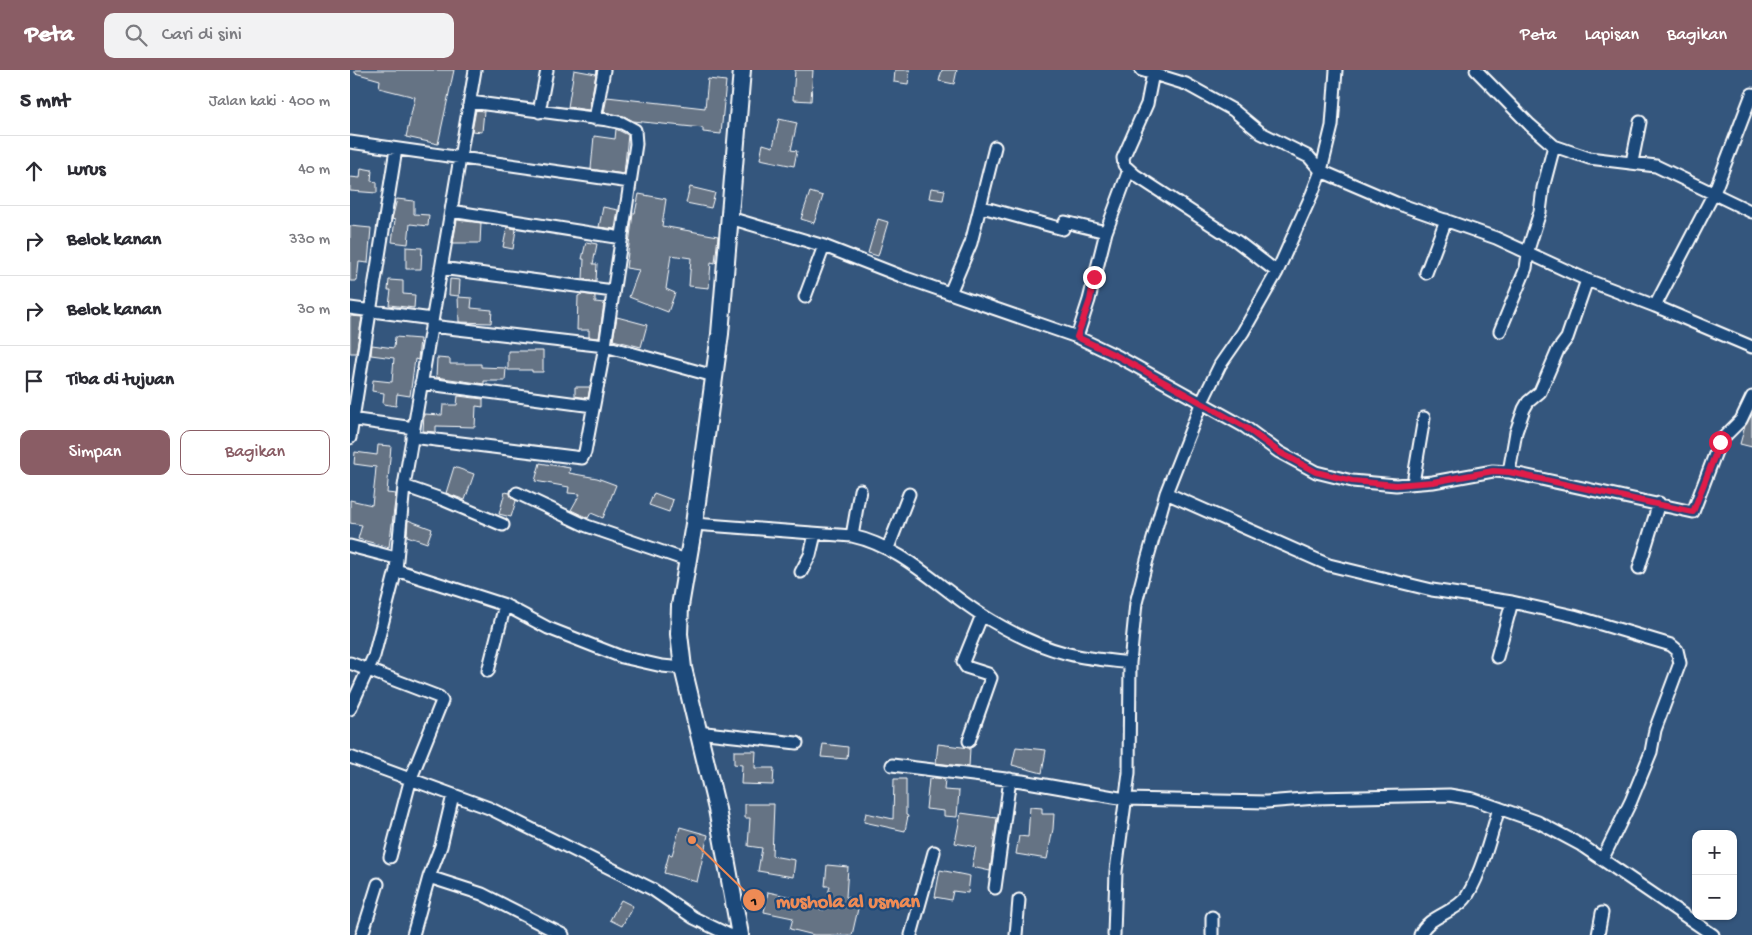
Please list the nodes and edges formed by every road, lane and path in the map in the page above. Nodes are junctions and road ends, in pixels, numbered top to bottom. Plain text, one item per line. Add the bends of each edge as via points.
1 (476, 70) edge
2 (547, 70) edge
3 (604, 70) edge
4 (742, 70) edge
5 (1141, 70) edge
6 (1336, 70) edge
7 (1476, 70) edge
8 (1154, 73) junction
9 (1752, 94) edge
10 (470, 102) junction
11 (539, 112) junction
12 (596, 119) junction
13 (1640, 122) dead end
14 (350, 142) edge
15 (1554, 146) junction
16 (995, 147) dead end
17 (396, 149) junction
18 (460, 159) junction
19 (1632, 162) junction
20 (1129, 170) junction
21 (1321, 171) junction
22 (630, 182) junction
23 (1714, 193) junction
24 (982, 207) junction
25 (451, 211) junction
26 (1752, 212) edge
27 (730, 218) junction
28 (1446, 220) junction
29 (1106, 232) junction
30 (622, 238) junction
31 (824, 246) junction
32 (1528, 253) junction
33 (441, 268) junction
34 (1277, 272) junction
35 (1426, 272) dead end
36 (1587, 280) junction
37 (613, 291) junction
38 (950, 292) junction
39 (805, 297) dead end
40 (1655, 306) junction
41 (350, 308) edge
42 (370, 311) junction
43 (432, 322) junction
44 (1500, 331) dead end
45 (1077, 337) junction
46 (605, 346) junction
47 (1752, 347) edge
48 (714, 376) junction
49 (421, 383) junction
50 (1752, 397) edge
51 (1201, 404) junction
52 (594, 406) junction
53 (1424, 418) dead end
54 (351, 420) edge
55 (413, 432) junction
56 (350, 438) edge
57 (1509, 472) junction
58 (1413, 483) junction
59 (404, 486) junction
60 (860, 490) dead end
61 (517, 493) dead end
62 (1166, 493) junction
63 (909, 494) dead end
64 (1659, 503) junction
65 (694, 524) junction
66 (503, 525) dead end
67 (815, 534) junction
68 (852, 536) junction
69 (350, 546) edge
70 (888, 548) junction
71 (689, 561) junction
72 (396, 564) junction
73 (1639, 568) dead end
74 (801, 572) dead end
75 (1512, 602) junction
76 (505, 605) junction
77 (982, 615) junction
78 (1497, 657) dead end
79 (350, 663) edge
80 (1130, 663) junction
81 (683, 668) junction
82 (367, 670) junction
83 (488, 670) dead end
84 (350, 709) edge
85 (698, 732) junction
86 (969, 741) dead end
87 (797, 743) dead end
88 (350, 757) edge
89 (892, 765) dead end
90 (411, 778) junction
91 (1010, 779) junction
92 (453, 795) junction
93 (1125, 799) junction
94 (1499, 808) junction
95 (934, 852) dead end
96 (390, 857) dead end
97 (1603, 858) junction
98 (429, 877) junction
99 (378, 884) dead end
100 (995, 888) dead end
101 (1019, 900) dead end
102 (1602, 913) dead end
103 (1212, 917) dead end
104 (362, 935) edge
105 (413, 935) edge
106 (563, 935) edge
107 (729, 935) edge
108 (740, 935) edge
109 (911, 935) edge
110 (1016, 935) edge
111 (1114, 935) edge
112 (1212, 935) edge
113 (1420, 935) edge
114 (1598, 935) edge
115 (1714, 935) edge

1 - 10 street
2 - 11 street
3 - 12 street
4 - 27 main road
5 - 8 street
6 - 21 street via 1332,126
7 - 15 street
8 - 20 street via 1147,104 1123,158
8 - 21 street via 1186,84 1233,110 1261,133 1309,157
9 - 23 street
10 - 11 street
10 - 18 street
11 - 12 street
12 - 22 street via 622,123 635,130
13 - 19 street
14 - 17 street
15 - 19 street via 1589,158
15 - 32 street
16 - 24 street
17 - 18 street
17 - 42 street
18 - 22 street
18 - 25 street
19 - 23 street via 1656,166
20 - 29 street
20 - 34 street via 1238,242
21 - 28 street
21 - 34 street
22 - 30 street
23 - 26 street
23 - 40 street
24 - 29 street via 1063,229 1065,222
24 - 38 street
25 - 30 street
25 - 33 street
27 - 31 street
27 - 48 main road
28 - 32 street
28 - 35 street
29 - 45 street via 1090,300
30 - 37 street
31 - 38 street
31 - 39 street
32 - 36 street
32 - 44 street via 1526,268
33 - 37 street
33 - 43 street
34 - 51 street
36 - 40 street
36 - 57 street via 1567,338 1558,350 1540,392 1524,410 1516,432
37 - 46 street
38 - 45 street
40 - 47 street
41 - 42 street
42 - 43 street
42 - 54 street
43 - 46 street
43 - 49 street
45 - 51 street
46 - 48 street
46 - 52 street
48 - 65 main road
49 - 52 street
49 - 55 street
50 - 64 street via 1741,420 1720,442 1693,512
51 - 58 street via 1245,427 1279,452 1316,472 1376,484
51 - 62 street
52 - 55 street via 585,452 578,459
53 - 58 street
54 - 55 street
54 - 56 street
55 - 59 street
57 - 58 street via 1493,471
57 - 64 street
59 - 66 street
59 - 72 street
60 - 68 street
61 - 71 street via 587,526
62 - 75 street via 1328,565 1432,590
62 - 80 street via 1136,604
63 - 70 street
64 - 73 street
65 - 67 street
65 - 71 main road
67 - 68 street
67 - 74 street via 810,555
68 - 70 street via 872,540
69 - 72 street
70 - 77 street
71 - 81 main road via 678,634
72 - 76 street
72 - 82 street via 378,640
75 - 78 street
75 - 97 street via 1574,616 1671,645 1679,656 1680,663 1650,752
76 - 81 street via 548,628 622,657
76 - 83 street
77 - 80 street via 1042,646
77 - 86 street via 963,662 966,667 991,678
79 - 82 street
80 - 93 street via 1129,773
81 - 85 main road
82 - 84 street
82 - 90 street via 439,697 442,701
85 - 87 street
85 - 108 main road via 718,809
88 - 90 street
89 - 91 street
90 - 92 street
90 - 96 street
91 - 93 street
91 - 100 street
92 - 98 street via 441,846
92 - 107 street via 489,808 591,856 652,888 694,918
93 - 94 street via 1266,802 1449,795 1487,802
93 - 111 street via 1116,871
94 - 97 street via 1538,822
94 - 113 street via 1467,896 1459,905 1428,924
95 - 109 street
97 - 115 street
98 - 105 street
98 - 106 street via 482,894
99 - 104 street
101 - 110 street
102 - 114 street
103 - 112 street

